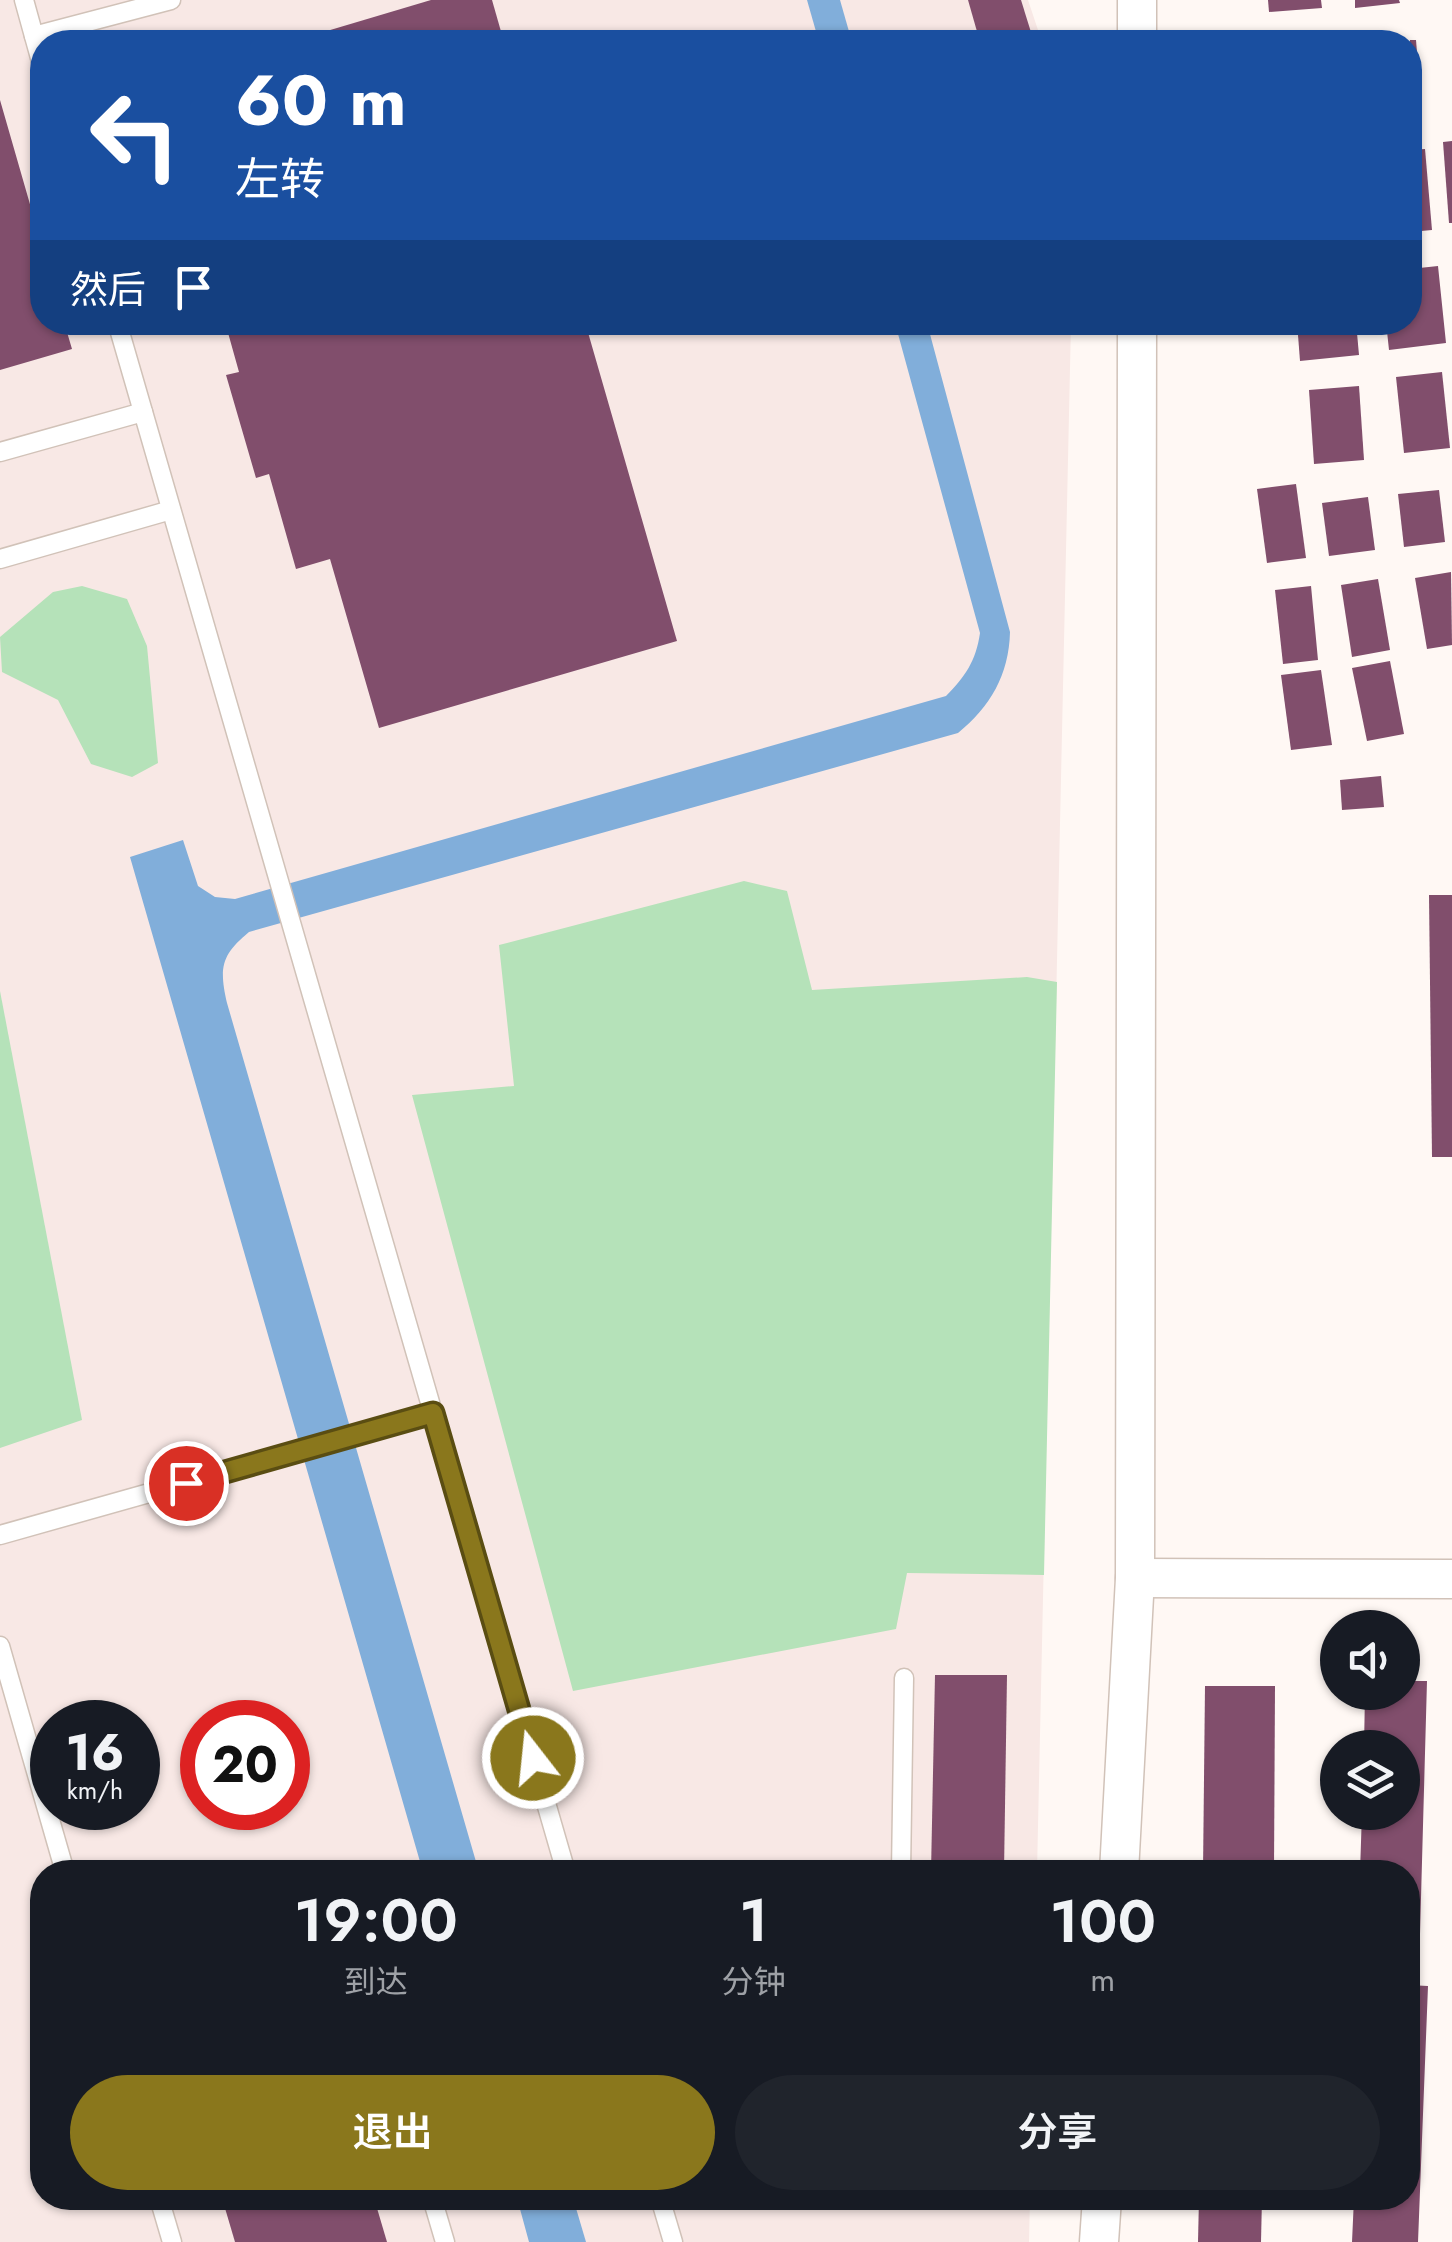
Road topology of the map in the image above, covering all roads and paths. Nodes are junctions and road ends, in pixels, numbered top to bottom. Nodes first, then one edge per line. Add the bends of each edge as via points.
1 (24, 0) edge
2 (171, 0) edge
3 (1137, 0) edge
4 (32, 30) edge
5 (57, 30) edge
6 (1137, 30) edge
7 (121, 335) edge
8 (1137, 335) edge
9 (143, 412) junction
10 (0, 452) edge
11 (171, 510) junction
12 (0, 559) edge
13 (433, 1413) junction
14 (0, 1535) edge
15 (1136, 1578) junction
16 (1452, 1579) edge
17 (0, 1646) edge
18 (904, 1678) dead end
19 (62, 1860) edge
20 (563, 1860) edge
21 (901, 1860) edge
22 (1121, 1860) edge
23 (163, 2210) edge
24 (436, 2210) edge
25 (664, 2210) edge
26 (1101, 2210) edge
27 (172, 2242) edge
28 (445, 2242) edge
29 (673, 2242) edge
30 (1100, 2242) edge

1 - 4 lane
2 - 5 lane
3 - 6 street
7 - 9 lane
8 - 15 street
9 - 10 lane
9 - 11 lane
11 - 12 lane
11 - 13 lane
13 - 14 lane
13 - 20 lane
15 - 16 street
15 - 22 street
17 - 19 lane
18 - 21 lane
23 - 27 lane
24 - 28 lane
25 - 29 lane
26 - 30 street

